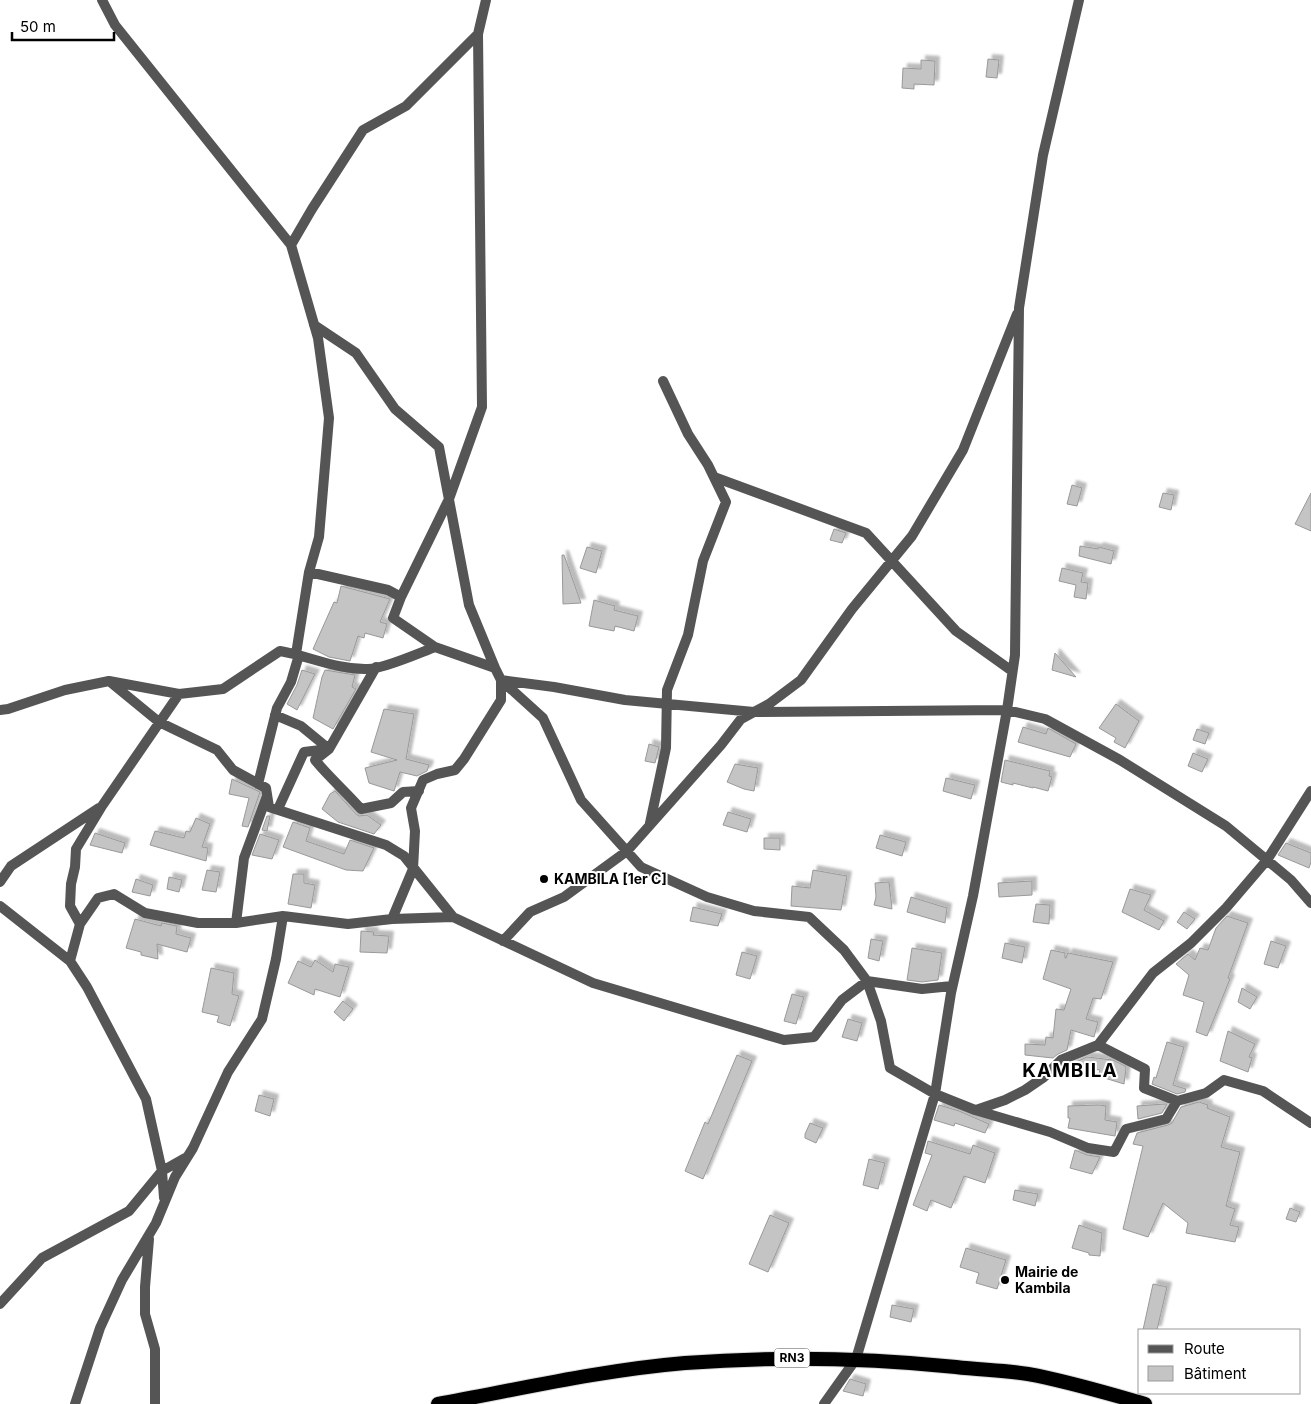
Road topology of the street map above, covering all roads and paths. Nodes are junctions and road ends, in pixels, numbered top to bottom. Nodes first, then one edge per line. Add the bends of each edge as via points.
1 (102, 0) edge
2 (486, 0) edge
3 (1079, 0) edge
4 (478, 34) junction
5 (291, 245) junction
6 (1019, 308) junction
7 (314, 325) junction
8 (663, 380) dead end
9 (714, 477) junction
10 (448, 499) junction
11 (892, 560) junction
12 (309, 572) junction
13 (401, 597) junction
14 (435, 647) junction
15 (298, 654) junction
16 (376, 667) junction
17 (495, 668) junction
18 (1012, 671) junction
19 (501, 680) junction
20 (109, 681) junction
21 (179, 694) junction
22 (667, 704) junction
23 (0, 710) edge
24 (1007, 710) junction
25 (754, 712) junction
26 (275, 715) junction
27 (159, 722) junction
28 (328, 749) junction
29 (258, 784) junction
30 (418, 791) junction
31 (1311, 791) edge
32 (268, 795) junction
33 (102, 806) junction
34 (278, 810) junction
35 (650, 824) junction
36 (626, 851) junction
37 (1267, 860) junction
38 (412, 869) junction
39 (0, 882) edge
40 (1311, 903) edge
41 (0, 906) edge
42 (283, 916) junction
43 (453, 917) junction
44 (392, 919) junction
45 (236, 923) junction
46 (80, 924) junction
47 (503, 941) junction
48 (70, 961) junction
49 (867, 981) junction
50 (952, 986) junction
51 (1098, 1045) junction
52 (935, 1094) junction
53 (1177, 1101) junction
54 (975, 1110) junction
55 (1311, 1122) edge
56 (187, 1157) junction
57 (162, 1171) junction
58 (165, 1202) junction
59 (149, 1235) junction
60 (0, 1304) edge
61 (856, 1359) junction
62 (75, 1404) edge
63 (154, 1404) edge
64 (438, 1404) edge
65 (824, 1404) edge
66 (1145, 1404) edge

1 - 5 street via 114,25
2 - 4 street
3 - 6 street via 1043,155
4 - 5 street via 406,106 363,130
4 - 10 street via 482,407
5 - 7 street
6 - 11 street via 963,450 912,536
6 - 18 street via 1015,655
7 - 10 street via 356,352 395,409 438,447
7 - 12 street via 329,418 319,537
8 - 9 street via 688,434
9 - 11 street via 866,533
9 - 22 street via 726,502 703,561 688,635 667,690
10 - 13 street
10 - 17 street via 469,605
11 - 18 street via 956,631
11 - 25 street via 801,680
12 - 13 street via 388,590
12 - 15 street
13 - 14 street via 393,618
14 - 16 street
14 - 17 street
15 - 16 street via 333,666
15 - 21 street via 280,651 222,689
15 - 26 street via 291,682
16 - 28 street
17 - 19 street
18 - 24 street
19 - 22 street
19 - 30 street via 501,700 464,759 455,770 423,780
19 - 36 street via 544,718 582,800
20 - 21 street
20 - 23 street via 65,690
20 - 27 street
21 - 27 street
22 - 25 street
22 - 35 street via 666,748
24 - 25 street
24 - 37 street via 1045,719 1120,760 1226,826
24 - 50 street via 973,896
25 - 35 street via 741,719
26 - 28 street via 301,726
26 - 29 street
27 - 29 street via 217,750 233,770
27 - 33 street
28 - 30 street via 315,760 361,809 391,803 403,792
28 - 34 street via 304,752
29 - 32 street via 266,788
30 - 38 street via 411,808 415,831
31 - 37 street
32 - 34 street via 269,807
32 - 45 street via 244,858
33 - 39 street via 11,866
33 - 46 street via 76,849 70,906
34 - 38 street via 386,845 404,856
35 - 36 street
36 - 47 street via 564,897 530,912
36 - 49 street via 641,867 707,897 754,911 809,918 844,950
37 - 40 street
37 - 51 street via 1191,943 1153,973
38 - 43 street
38 - 44 street
41 - 48 street
42 - 44 street via 348,924
42 - 45 street
42 - 56 street via 262,1019 228,1072
43 - 44 street
43 - 47 street
45 - 46 street via 198,923 145,913 114,894 98,898
46 - 48 street
47 - 49 street via 593,983 784,1040 814,1037 842,1000
48 - 57 street via 88,987 146,1100
49 - 50 street via 922,989
49 - 52 street via 881,1021 890,1068
50 - 52 street
51 - 53 street via 1145,1069 1144,1088
51 - 54 street via 1061,1060 1025,1090
52 - 54 street
52 - 61 street
53 - 54 street via 1166,1119 1126,1129 1114,1152 1088,1148 1050,1132
53 - 55 street via 1206,1093 1224,1080 1263,1091
56 - 57 street
56 - 58 street
57 - 58 street
57 - 60 street via 129,1211 42,1258
58 - 59 street
59 - 62 street via 122,1280 100,1328
59 - 63 street via 145,1314 155,1348
61 - 64 highway, RN3 via 767,1358 683,1363
61 - 65 street
61 - 66 highway, RN3 via 1028,1374

